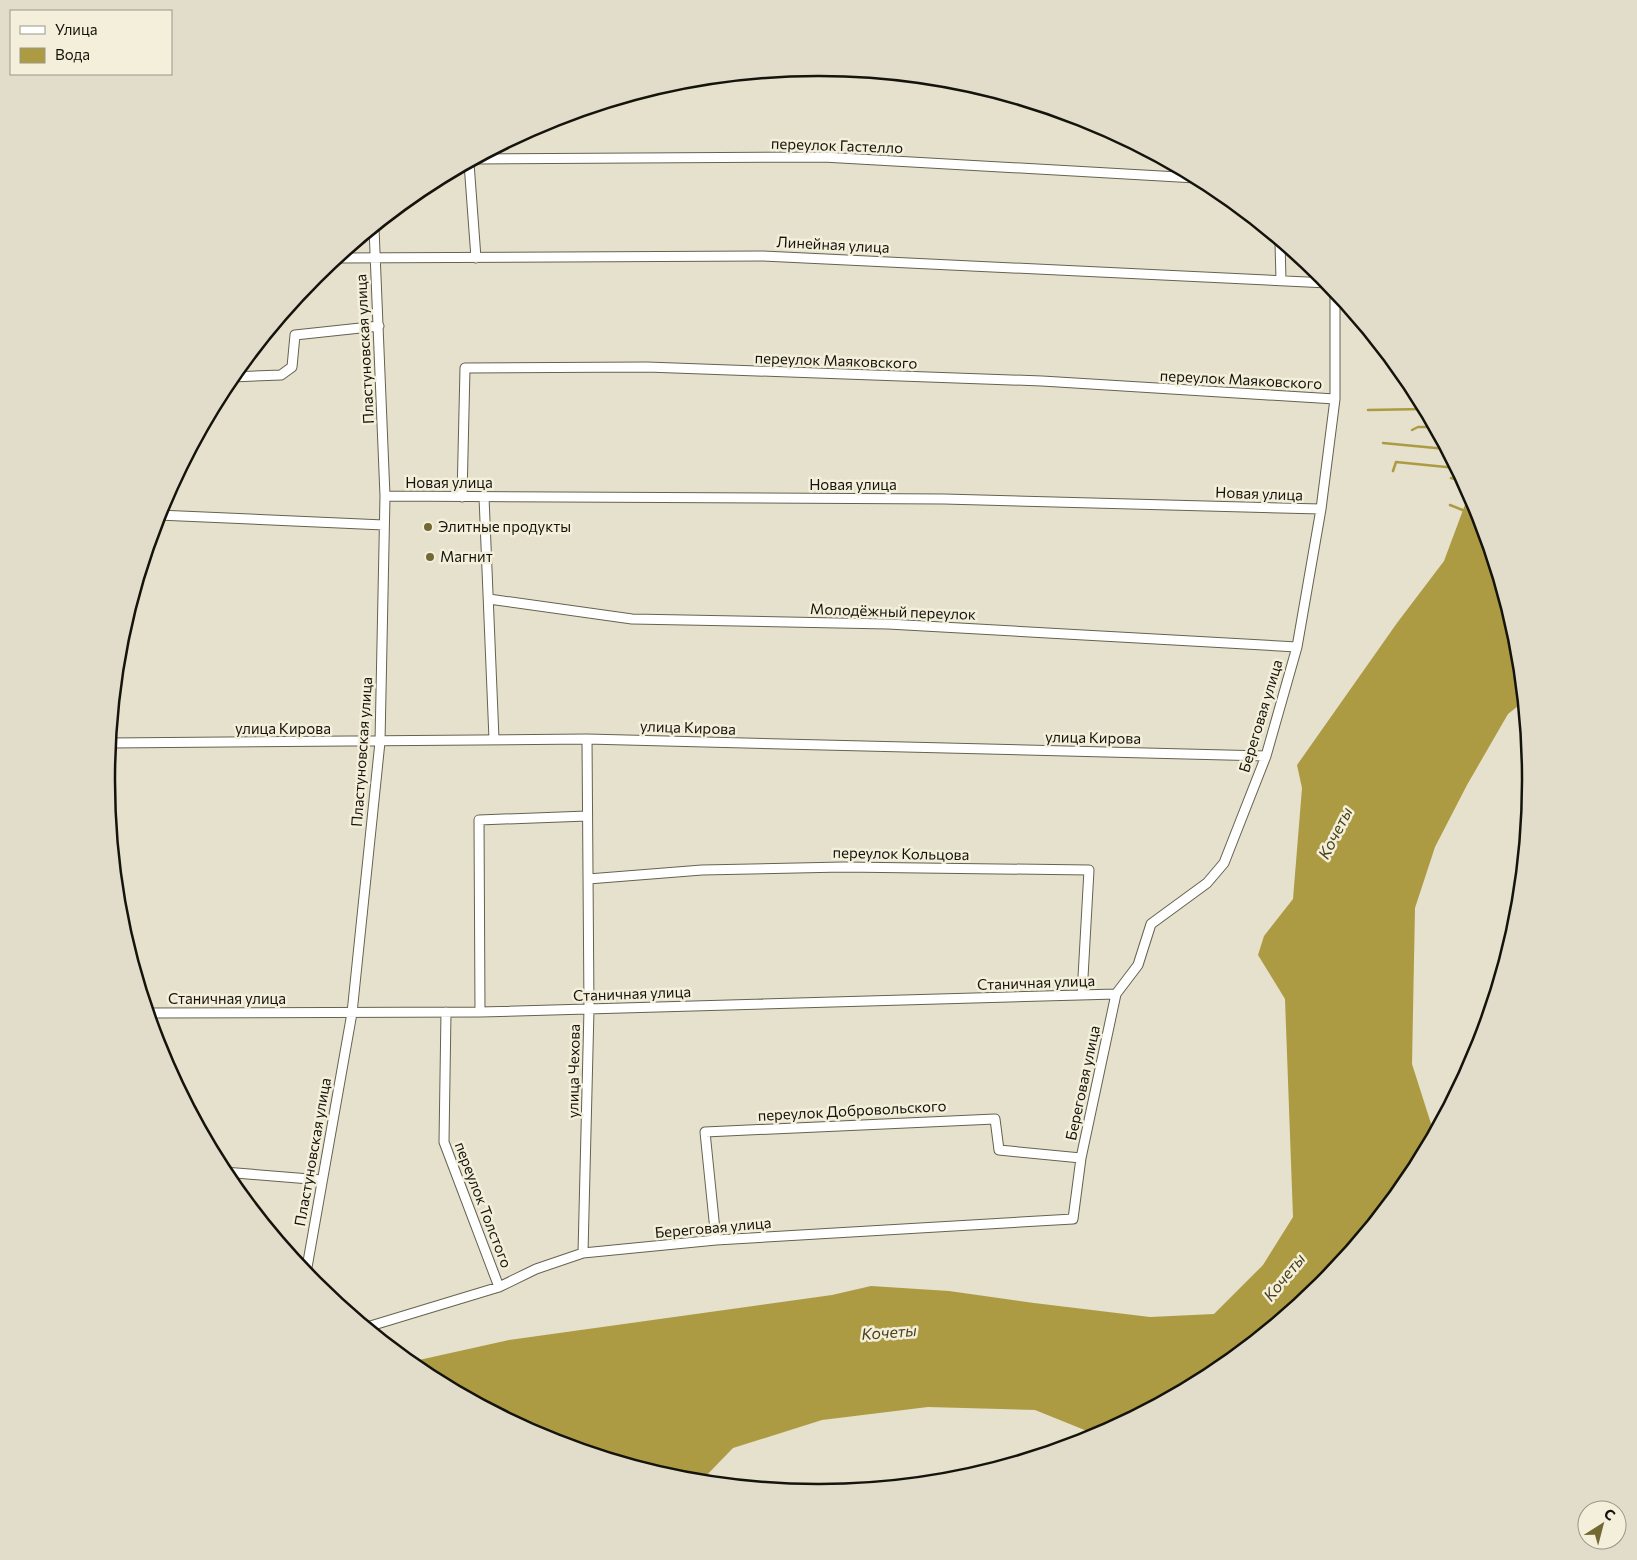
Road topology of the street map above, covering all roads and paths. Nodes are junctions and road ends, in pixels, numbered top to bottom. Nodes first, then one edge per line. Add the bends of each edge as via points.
1 (489, 159) edge
2 (469, 170) edge
3 (1180, 177) edge
4 (374, 235) edge
5 (1280, 249) edge
6 (374, 257) junction
7 (347, 258) edge
8 (476, 258) junction
9 (1281, 280) junction
10 (1316, 282) edge
11 (1335, 302) edge
12 (379, 326) junction
13 (242, 377) edge
14 (1335, 399) junction
15 (385, 496) junction
16 (462, 497) junction
17 (484, 497) junction
18 (1321, 509) junction
19 (166, 516) edge
20 (384, 525) junction
21 (488, 599) junction
22 (1297, 647) junction
23 (587, 739) junction
24 (494, 740) junction
25 (380, 742) junction
26 (116, 743) edge
27 (1266, 756) junction
28 (587, 816) junction
29 (588, 879) junction
30 (1116, 994) junction
31 (1082, 995) junction
32 (589, 1009) junction
33 (446, 1012) junction
34 (480, 1012) junction
35 (155, 1013) edge
36 (352, 1013) junction
37 (1081, 1158) junction
38 (234, 1173) edge
39 (322, 1180) junction
40 (716, 1240) junction
41 (584, 1253) junction
42 (308, 1264) edge
43 (499, 1287) junction
44 (374, 1325) edge

1 - 3 street, переулок Гастелло via 823,157
2 - 8 street
4 - 6 street, Пластуновская улица
5 - 9 street
6 - 7 street, Линейная улица
6 - 8 street, Линейная улица
6 - 12 street, Пластуновская улица
8 - 9 street, Линейная улица via 763,256
9 - 10 street, Линейная улица
11 - 14 street, Береговая улица
12 - 13 street via 295,335 292,367 281,375
12 - 15 street, Пластуновская улица
14 - 16 street, переулок Маяковского via 1042,381 647,366 464,368
14 - 18 street, Береговая улица
15 - 16 street, Новая улица
15 - 20 street, Пластуновская улица
16 - 17 street, Новая улица
17 - 18 street, Новая улица via 944,499
17 - 21 street
18 - 22 street, Береговая улица
19 - 20 street
20 - 25 street, Пластуновская улица
21 - 22 street, Молодёжный переулок via 632,619 888,624
21 - 24 street
22 - 27 street, Береговая улица
23 - 24 street, улица Кирова
23 - 27 street, улица Кирова
23 - 28 street, улица Чехова
24 - 25 street, улица Кирова
25 - 26 street, улица Кирова
25 - 36 street, Пластуновская улица
27 - 30 street, Береговая улица via 1224,863 1207,884 1151,924 1138,965
28 - 29 street, улица Чехова
28 - 34 street via 479,820
29 - 31 street, переулок Кольцова via 702,870 843,867 1089,870
29 - 32 street, улица Чехова
30 - 31 street, Станичная улица
30 - 37 street, Береговая улица
31 - 32 street, Станичная улица
32 - 34 street, Станичная улица
32 - 41 street, улица Чехова
33 - 34 street, Станичная улица
33 - 36 street, Станичная улица
33 - 43 street, переулок Толстого via 444,1142
35 - 36 street, Станичная улица
36 - 39 street, Пластуновская улица
37 - 40 street, Береговая улица via 1073,1219
37 - 40 street, переулок Добровольского via 999,1150 995,1119 705,1132
38 - 39 street
39 - 42 street, Пластуновская улица
40 - 41 street, Береговая улица
41 - 43 street, Береговая улица via 536,1269
43 - 44 street, Береговая улица

